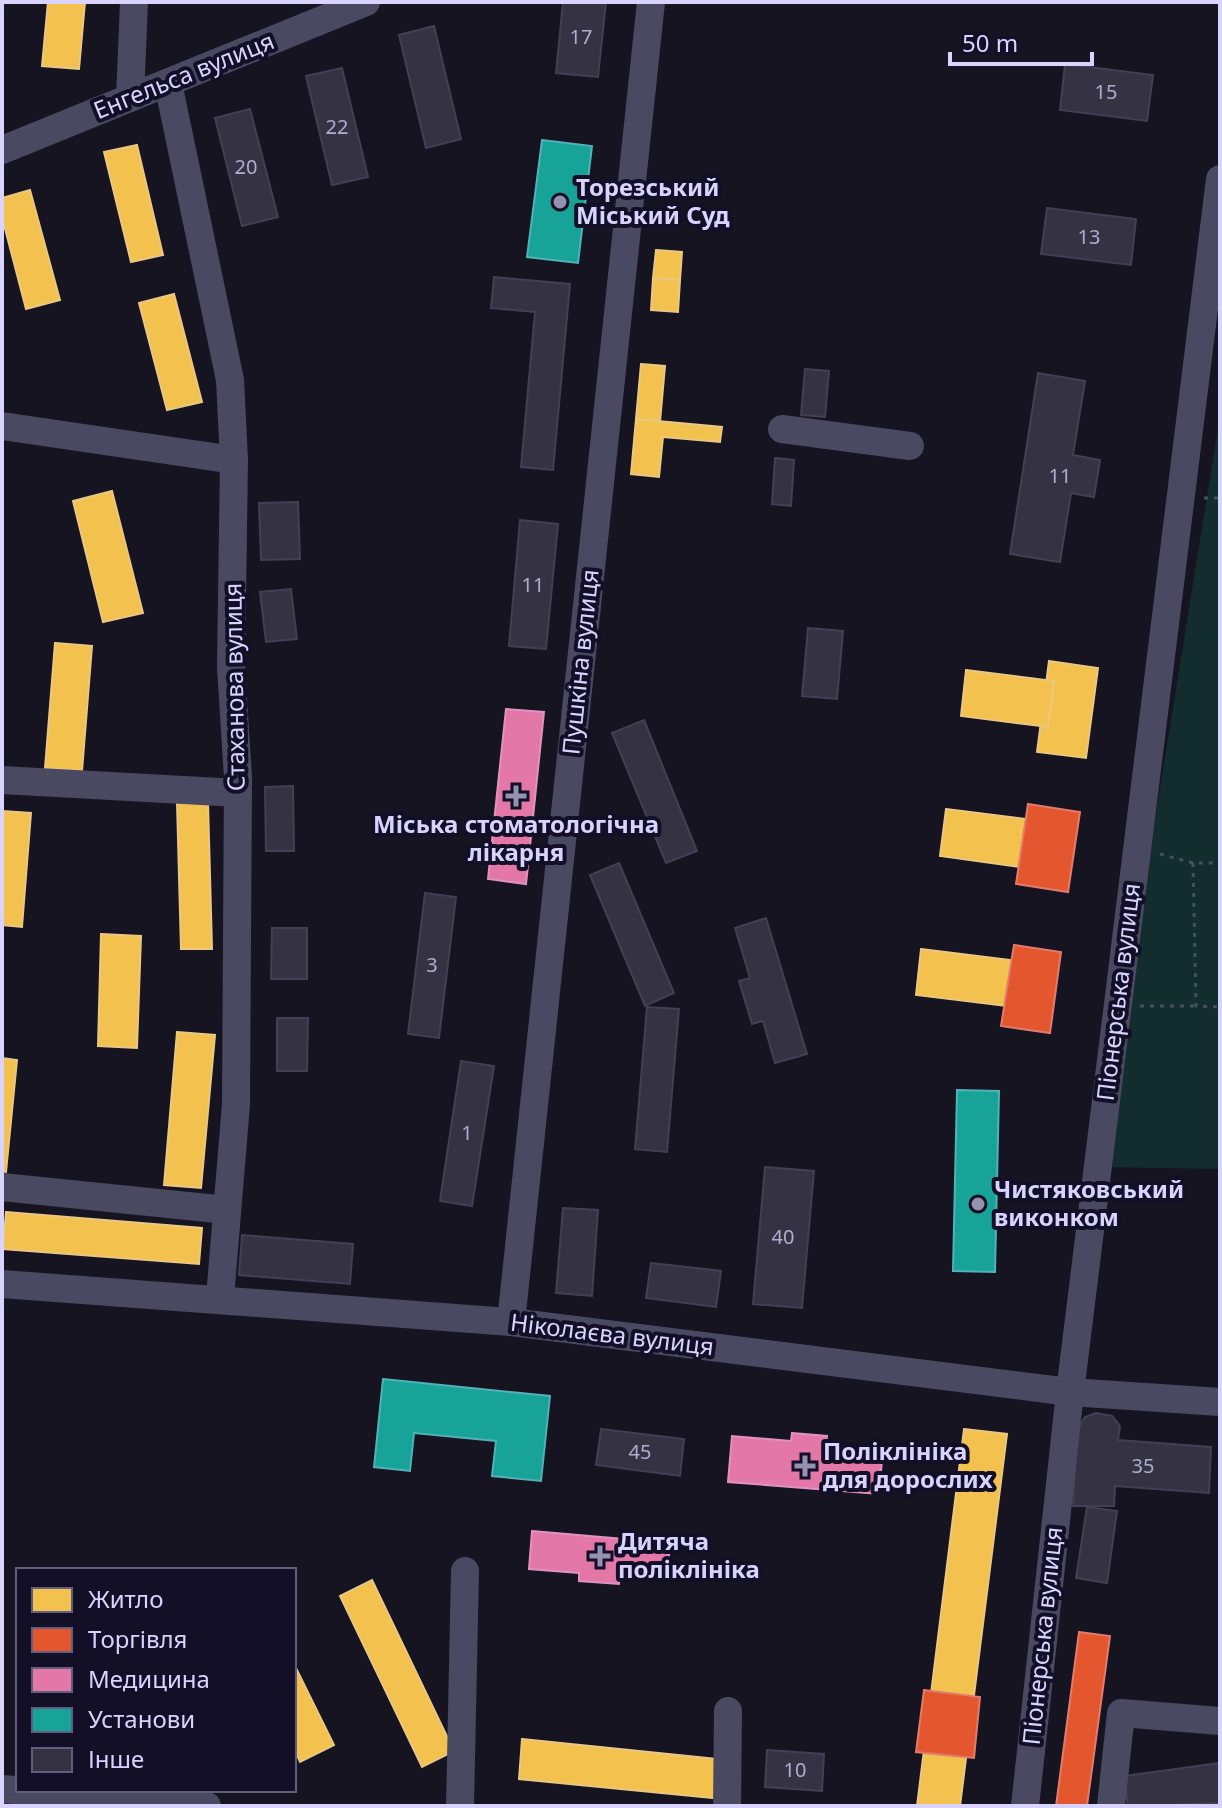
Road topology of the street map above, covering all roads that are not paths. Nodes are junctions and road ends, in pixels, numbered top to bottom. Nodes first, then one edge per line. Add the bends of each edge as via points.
1 (134, 2) edge
2 (366, 2) edge
3 (651, 2) edge
4 (168, 83) junction
5 (130, 98) junction
6 (2, 150) edge
7 (1220, 179) edge
8 (2, 426) edge
9 (782, 436) dead end
10 (910, 453) dead end
11 (234, 460) junction
12 (2, 780) edge
13 (238, 793) junction
14 (2, 1187) edge
15 (227, 1210) junction
16 (2, 1284) edge
17 (220, 1298) junction
18 (511, 1322) junction
19 (1070, 1392) junction
20 (1220, 1402) edge
21 (465, 1571) dead end
22 (728, 1711) dead end
23 (1220, 1721) edge
24 (21, 1792) edge
25 (70, 1800) edge
26 (207, 1806) edge
27 (460, 1806) edge
28 (727, 1806) edge
29 (1025, 1806) edge
30 (1111, 1806) edge

1 - 5 street
2 - 4 street, Енгельса вулиця
3 - 18 street, Пушкіна вулиця
4 - 5 street, Енгельса вулиця
4 - 11 street, Стаханова вулиця via 230,380
5 - 6 street, Енгельса вулиця
7 - 19 street, Піонерська вулиця
8 - 11 street
9 - 10 street
11 - 13 street, Стаханова вулиця via 231,667
12 - 13 street
13 - 15 street, Стаханова вулиця via 236,1104
14 - 15 street
15 - 17 street, Стаханова вулиця
16 - 17 street, Ніколаєва вулиця
17 - 18 street, Ніколаєва вулиця
18 - 19 street, Ніколаєва вулиця
19 - 20 street, Ніколаєва вулиця
19 - 29 street, Піонерська вулиця
21 - 27 street
22 - 28 street
23 - 30 street via 1121,1713
24 - 25 street
25 - 26 street

